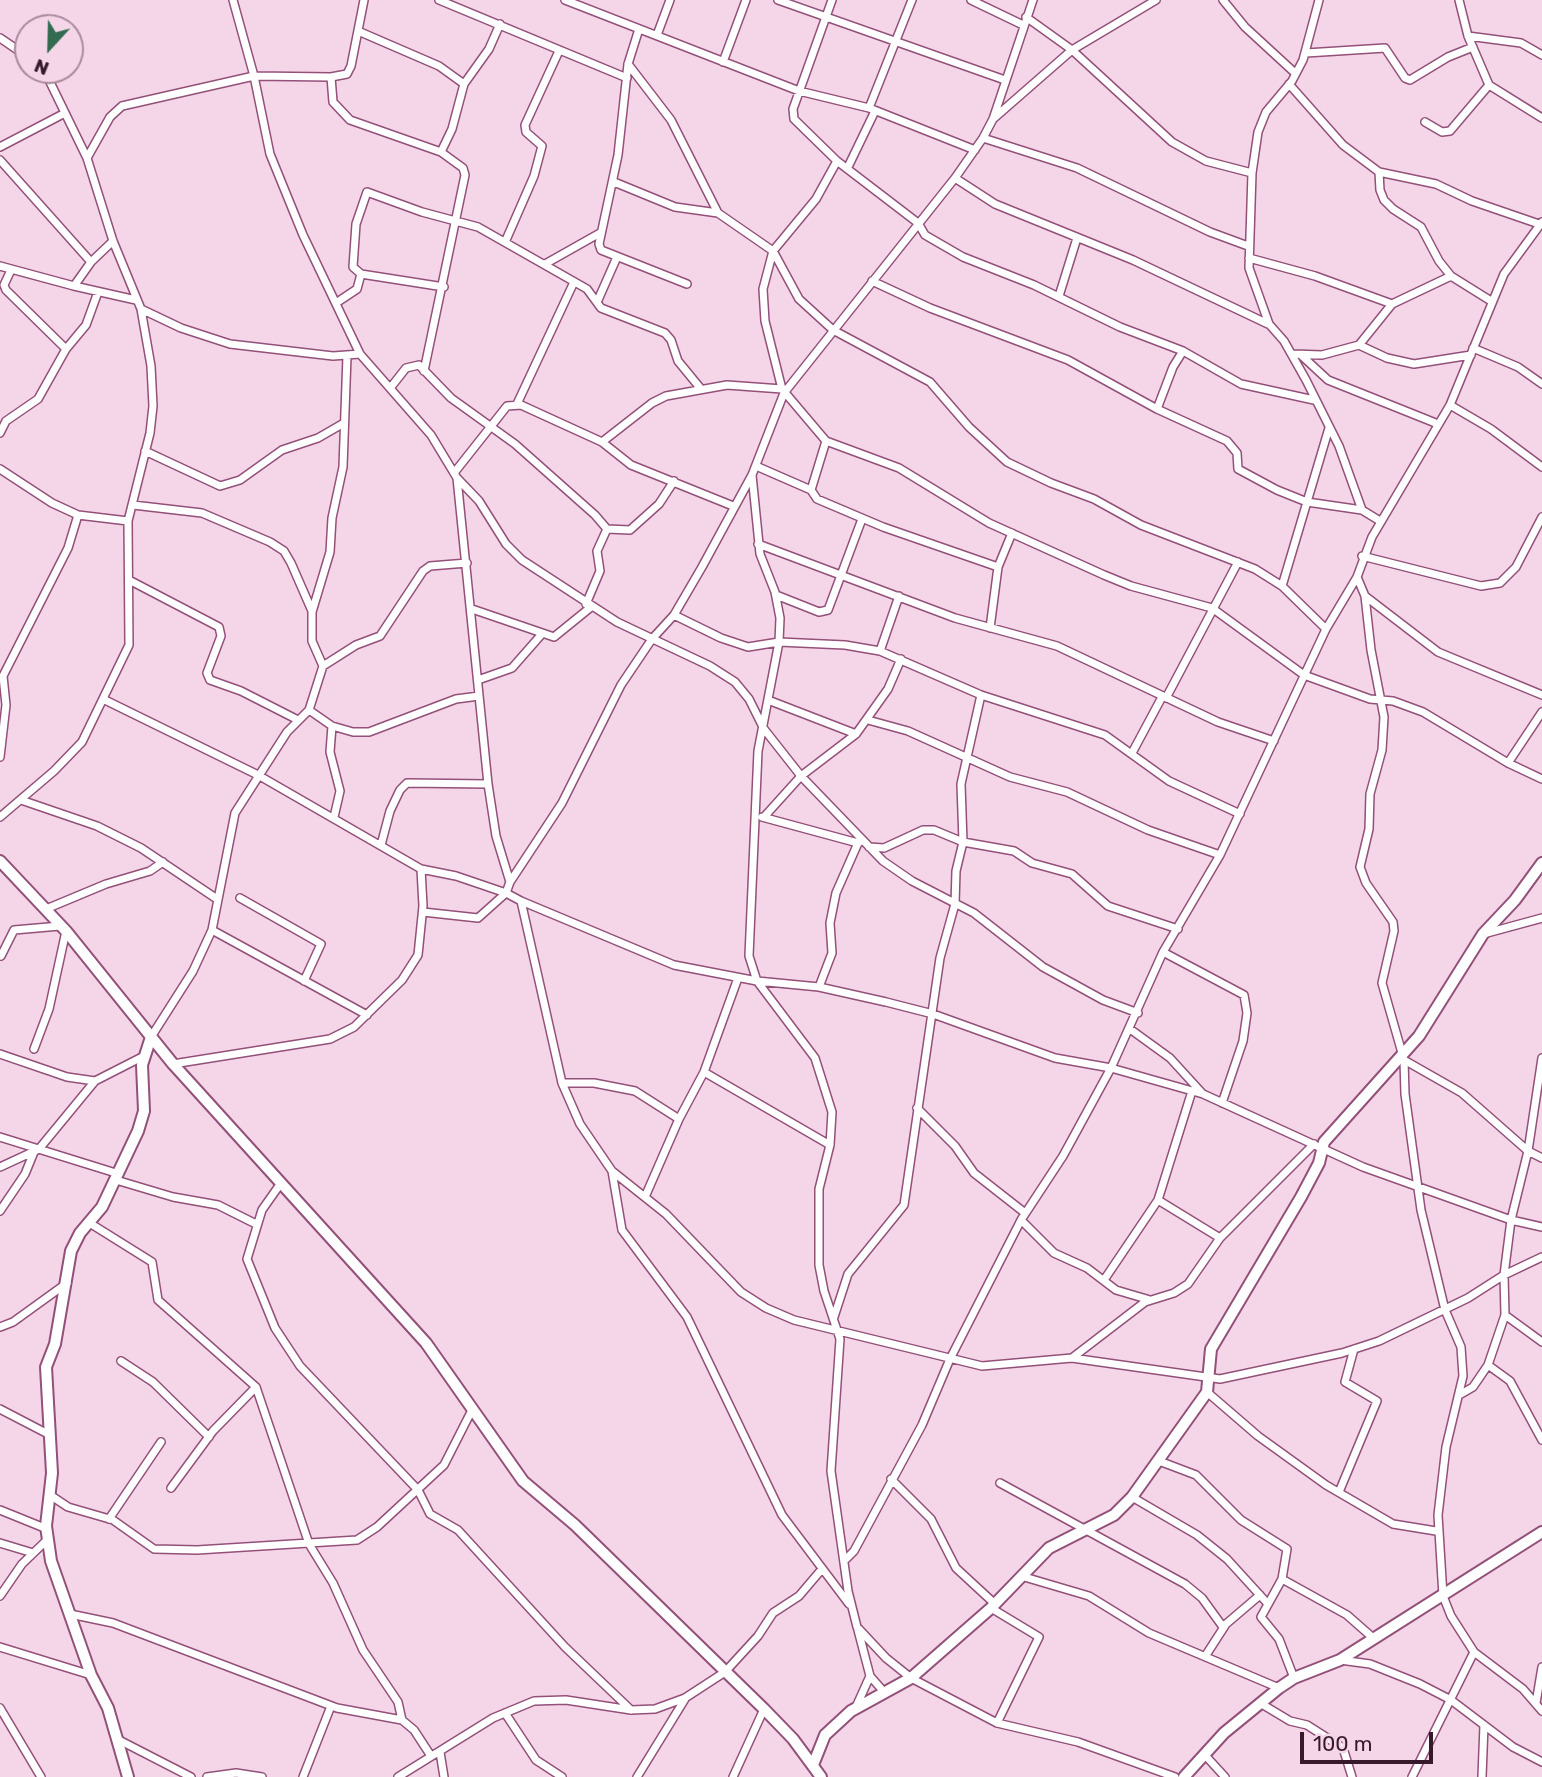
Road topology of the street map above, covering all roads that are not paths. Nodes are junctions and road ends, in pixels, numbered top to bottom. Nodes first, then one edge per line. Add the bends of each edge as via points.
1 (233, 0) edge
2 (364, 0) edge
3 (439, 0) edge
4 (565, 0) edge
5 (592, 0) edge
6 (670, 0) edge
7 (746, 0) edge
8 (778, 0) edge
9 (832, 0) edge
10 (912, 0) edge
11 (971, 0) edge
12 (1033, 0) edge
13 (1156, 0) edge
14 (1223, 0) edge
15 (1319, 0) edge
16 (1459, 0) edge
17 (462, 4) edge
18 (588, 9) junction
19 (824, 19) junction
20 (1025, 21) junction
21 (500, 24) junction
22 (639, 29) junction
23 (358, 30) junction
24 (657, 36) junction
25 (1468, 36) junction
26 (894, 41) junction
27 (1473, 47) junction
28 (1072, 50) junction
29 (559, 51) junction
30 (1306, 53) junction
31 (1542, 55) edge
32 (723, 61) junction
33 (628, 64) junction
34 (1295, 73) junction
35 (254, 76) junction
36 (331, 78) junction
37 (627, 78) junction
38 (1005, 80) junction
39 (49, 84) edge
40 (464, 84) junction
41 (1289, 84) junction
42 (1489, 85) junction
43 (799, 92) junction
44 (872, 110) junction
45 (65, 113) junction
46 (1542, 118) edge
47 (993, 119) junction
48 (1425, 122) dead end
49 (983, 138) junction
50 (0, 147) edge
51 (975, 150) junction
52 (440, 152) junction
53 (87, 158) junction
54 (0, 160) edge
55 (837, 161) junction
56 (848, 167) junction
57 (1379, 172) junction
58 (1252, 173) junction
59 (955, 178) junction
60 (614, 181) junction
61 (718, 214) junction
62 (456, 220) junction
63 (918, 223) junction
64 (1541, 223) edge
65 (600, 233) junction
66 (1077, 238) junction
67 (506, 240) junction
68 (113, 241) junction
69 (1248, 246) junction
70 (773, 251) junction
71 (617, 257) junction
72 (1249, 258) junction
73 (91, 262) junction
74 (545, 264) junction
75 (0, 266) edge
76 (11, 270) junction
77 (361, 274) junction
78 (1451, 276) junction
79 (872, 281) junction
80 (573, 282) junction
81 (687, 284) dead end
82 (74, 286) junction
83 (444, 287) junction
84 (98, 292) junction
85 (1059, 296) junction
86 (136, 300) junction
87 (598, 300) junction
88 (1491, 301) junction
89 (336, 303) junction
90 (1392, 304) junction
91 (141, 309) junction
92 (1269, 324) junction
93 (833, 330) junction
94 (1359, 345) junction
95 (66, 349) junction
96 (1183, 351) junction
97 (1472, 352) junction
98 (360, 354) junction
99 (1297, 355) junction
100 (347, 356) junction
101 (424, 371) junction
102 (1542, 384) edge
103 (391, 387) junction
104 (701, 389) junction
105 (783, 391) junction
106 (1314, 400) junction
107 (517, 404) junction
108 (1450, 405) junction
109 (1157, 409) junction
110 (344, 423) junction
111 (1438, 424) junction
112 (492, 426) junction
113 (1329, 428) junction
114 (0, 433) edge
115 (826, 441) junction
116 (602, 442) junction
117 (145, 451) junction
118 (756, 466) junction
119 (1542, 467) edge
120 (0, 469) edge
121 (752, 475) junction
122 (455, 476) junction
123 (674, 481) junction
124 (811, 491) junction
125 (1307, 502) junction
126 (133, 505) junction
127 (733, 506) junction
128 (1362, 510) junction
129 (78, 515) junction
130 (1542, 517) edge
131 (862, 519) junction
132 (128, 521) junction
133 (1380, 521) junction
134 (607, 529) junction
135 (1012, 533) junction
136 (758, 544) junction
137 (1362, 556) junction
138 (1238, 562) junction
139 (467, 563) junction
140 (998, 567) junction
141 (840, 574) junction
142 (1357, 577) junction
143 (129, 580) junction
144 (1282, 586) junction
145 (776, 595) junction
146 (899, 596) junction
147 (1366, 596) junction
148 (589, 605) junction
149 (1212, 608) junction
150 (472, 609) junction
151 (312, 612) junction
152 (674, 615) junction
153 (990, 628) junction
154 (1326, 629) junction
155 (541, 635) junction
156 (652, 639) junction
157 (779, 642) junction
158 (880, 652) junction
159 (901, 659) junction
160 (323, 666) junction
161 (1304, 676) junction
162 (478, 680) junction
163 (981, 695) junction
164 (1542, 695) edge
165 (479, 696) junction
166 (1164, 697) junction
167 (104, 700) junction
168 (768, 701) junction
169 (1381, 701) junction
170 (309, 709) junction
171 (1542, 712) edge
172 (298, 720) junction
173 (868, 720) junction
174 (332, 726) junction
175 (764, 729) junction
176 (856, 734) junction
177 (1274, 741) junction
178 (1132, 753) junction
179 (0, 757) edge
180 (966, 758) junction
181 (1508, 763) junction
182 (258, 775) junction
183 (801, 776) junction
184 (1542, 779) edge
185 (488, 784) junction
186 (21, 800) junction
187 (1240, 814) junction
188 (0, 817) edge
189 (334, 817) junction
190 (760, 818) junction
191 (963, 842) junction
192 (862, 844) junction
193 (381, 845) junction
194 (1220, 855) junction
195 (0, 861) edge
196 (163, 862) junction
197 (1542, 863) edge
198 (421, 869) junction
199 (510, 882) junction
200 (506, 893) junction
201 (240, 898) dead end
202 (217, 899) junction
203 (521, 901) junction
204 (955, 904) junction
205 (46, 909) junction
206 (423, 912) junction
207 (1542, 919) edge
208 (63, 928) junction
209 (1178, 929) junction
210 (212, 930) junction
211 (1483, 934) junction
212 (1163, 952) junction
213 (1, 956) edge
214 (738, 978) junction
215 (303, 981) junction
216 (757, 981) junction
217 (819, 988) junction
218 (1138, 1013) junction
219 (933, 1014) junction
220 (367, 1015) junction
221 (1130, 1029) junction
222 (152, 1037) junction
223 (34, 1049) dead end
224 (0, 1054) edge
225 (144, 1056) junction
226 (1403, 1056) junction
227 (1542, 1058) edge
228 (173, 1065) junction
229 (1111, 1068) junction
230 (704, 1072) junction
231 (95, 1081) junction
232 (562, 1083) junction
233 (1192, 1091) junction
234 (1203, 1094) junction
235 (1222, 1103) junction
236 (918, 1108) junction
237 (679, 1119) junction
238 (0, 1137) edge
239 (830, 1145) junction
240 (1318, 1147) junction
241 (36, 1151) junction
242 (1528, 1151) junction
243 (1542, 1157) edge
244 (0, 1167) edge
245 (612, 1171) junction
246 (118, 1177) junction
247 (281, 1183) junction
248 (1418, 1186) junction
249 (630, 1188) junction
250 (645, 1196) junction
251 (614, 1197) junction
252 (1158, 1200) junction
253 (0, 1211) edge
254 (1023, 1217) junction
255 (1511, 1220) junction
256 (88, 1222) junction
257 (256, 1224) junction
258 (1542, 1227) edge
259 (1220, 1238) junction
260 (1542, 1257) edge
261 (1504, 1275) junction
262 (1104, 1280) junction
263 (67, 1282) junction
264 (1151, 1300) junction
265 (1446, 1310) junction
266 (1505, 1315) junction
267 (834, 1318) junction
268 (0, 1327) edge
269 (836, 1330) junction
270 (1542, 1342) edge
271 (1354, 1349) junction
272 (1072, 1358) junction
273 (950, 1359) junction
274 (121, 1361) dead end
275 (1488, 1365) junction
276 (1209, 1379) junction
277 (256, 1387) junction
278 (1207, 1392) junction
279 (1461, 1395) junction
280 (0, 1409) edge
281 (472, 1410) junction
282 (48, 1434) junction
283 (209, 1437) junction
284 (1542, 1440) edge
285 (161, 1442) dead end
286 (1159, 1461) junction
287 (891, 1479) junction
288 (1000, 1483) dead end
289 (171, 1489) dead end
290 (418, 1490) junction
291 (1339, 1492) junction
292 (50, 1495) junction
293 (1132, 1497) junction
294 (0, 1510) edge
295 (109, 1519) junction
296 (1089, 1529) junction
297 (1436, 1531) junction
298 (1542, 1532) edge
299 (47, 1534) junction
300 (0, 1543) edge
301 (309, 1544) junction
302 (33, 1553) junction
303 (846, 1559) junction
304 (822, 1569) junction
305 (1021, 1576) junction
306 (1282, 1579) junction
307 (1260, 1595) junction
308 (1443, 1596) junction
309 (0, 1597) edge
310 (1268, 1604) junction
311 (993, 1606) junction
312 (851, 1608) junction
313 (70, 1614) junction
314 (857, 1627) junction
315 (1223, 1628) junction
316 (1372, 1637) junction
317 (0, 1647) edge
318 (1474, 1652) junction
319 (1206, 1655) junction
320 (1340, 1660) junction
321 (1542, 1667) edge
322 (725, 1672) junction
323 (91, 1675) junction
324 (870, 1676) junction
325 (911, 1678) junction
326 (1294, 1678) junction
327 (1279, 1688) junction
328 (884, 1692) junction
329 (685, 1698) junction
330 (1451, 1700) junction
331 (1260, 1703) junction
332 (1536, 1703) junction
333 (331, 1706) junction
334 (0, 1707) edge
335 (855, 1708) junction
336 (764, 1709) junction
337 (631, 1710) junction
338 (1542, 1711) edge
339 (505, 1713) junction
340 (402, 1720) junction
341 (997, 1723) junction
342 (1484, 1726) junction
343 (116, 1738) junction
344 (440, 1752) junction
345 (1204, 1754) junction
346 (431, 1756) junction
347 (1542, 1762) edge
348 (813, 1765) junction
349 (41, 1777) edge
350 (128, 1777) edge
351 (191, 1777) edge
352 (207, 1777) edge
353 (262, 1777) edge
354 (303, 1777) edge
355 (398, 1777) edge
356 (444, 1777) edge
357 (562, 1777) edge
358 (637, 1777) edge
359 (733, 1777) edge
360 (811, 1777) edge
361 (821, 1777) edge
362 (1175, 1777) edge
363 (1184, 1777) edge
364 (1225, 1777) edge
365 (1352, 1777) edge
366 (1412, 1777) edge
367 (1482, 1777) edge

1 - 35 street
2 - 23 street
3 - 17 street
4 - 18 street
5 - 18 street
6 - 24 street
7 - 32 street
8 - 19 street
9 - 19 street
10 - 26 street
11 - 20 street
12 - 20 street
13 - 28 street
14 - 34 street
15 - 30 street
16 - 25 street
17 - 21 street
18 - 22 street
19 - 26 street
19 - 43 street
20 - 28 street
20 - 38 street
21 - 29 street
21 - 40 street
22 - 24 street
22 - 33 street
23 - 36 street via 347,74
23 - 40 street via 439,66
24 - 32 street
25 - 27 street
25 - 31 street via 1521,43
26 - 38 street
26 - 44 street
27 - 30 street via 1410,80 1385,48
27 - 42 street
28 - 47 street
28 - 58 street via 1172,142 1206,161
29 - 37 street
29 - 67 street via 525,125 526,132 542,146
30 - 34 street
32 - 43 street
33 - 37 street
33 - 61 street via 671,120
34 - 41 street
35 - 36 street
35 - 53 street via 122,106 110,117
35 - 89 street via 270,155
36 - 52 street via 333,102 350,120
37 - 60 street
38 - 47 street
39 - 45 street
40 - 52 street via 452,129
41 - 57 street via 1343,145
41 - 58 street via 1261,122
42 - 46 street
42 - 48 street via 1450,131 1442,132
43 - 44 street
43 - 55 street via 794,119
44 - 51 street
44 - 56 street
45 - 50 street
45 - 53 street
47 - 49 street
49 - 51 street
49 - 69 street via 1094,176
51 - 59 street
52 - 62 street via 463,168 465,175
53 - 68 street
54 - 73 street
55 - 56 street
55 - 70 street via 810,207
56 - 63 street
57 - 64 street via 1436,184
57 - 78 street via 1384,200 1421,227
58 - 69 street
59 - 63 street
59 - 66 street via 995,204
60 - 61 street via 675,206
60 - 65 street
61 - 70 street
62 - 67 street
62 - 77 street via 367,192 356,224 353,258 353,267
62 - 83 street
63 - 79 street
63 - 85 street via 925,235 963,257
64 - 88 street via 1504,274
65 - 71 street via 601,250
65 - 74 street
66 - 85 street
66 - 92 street
67 - 74 street
68 - 73 street
68 - 86 street
69 - 72 street
70 - 93 street via 799,299
70 - 105 street via 763,307
71 - 81 street
71 - 87 street
72 - 90 street
72 - 92 street
73 - 82 street
74 - 80 street
75 - 76 street
76 - 82 street
76 - 95 street via 6,290
77 - 83 street
77 - 89 street via 357,289
78 - 88 street
78 - 90 street
79 - 93 street
79 - 109 street via 1068,360
80 - 87 street
80 - 107 street
82 - 84 street
83 - 101 street
84 - 86 street
84 - 95 street via 86,325
85 - 96 street via 1120,327
86 - 91 street
87 - 104 street via 601,308 665,333 678,361
88 - 97 street
89 - 98 street
90 - 94 street
91 - 100 street via 230,344
91 - 117 street via 153,406
92 - 99 street
93 - 105 street
93 - 138 street via 930,382 968,427 1019,469 1094,499 1141,525
94 - 97 street via 1414,364
94 - 99 street via 1333,353
95 - 114 street via 38,399 6,421
96 - 106 street via 1241,384
96 - 109 street
97 - 102 street via 1518,366
97 - 108 street
98 - 100 street
98 - 103 street
99 - 106 street
99 - 111 street via 1328,380
100 - 110 street
101 - 103 street via 419,365 406,368
101 - 112 street via 451,398
103 - 122 street via 431,435
104 - 105 street via 740,384
104 - 116 street via 652,403
105 - 115 street
105 - 118 street
106 - 113 street
107 - 112 street via 507,406
107 - 116 street
108 - 111 street
108 - 119 street
109 - 125 street via 1227,441 1237,453 1238,469
110 - 117 street via 282,450 240,480 220,486
110 - 151 street via 343,467 330,552
111 - 133 street
112 - 122 street
112 - 134 street
113 - 125 street
113 - 128 street
115 - 124 street
115 - 135 street via 899,468
116 - 123 street via 631,465
117 - 126 street
118 - 121 street
118 - 124 street
120 - 129 street
121 - 127 street
121 - 136 street
122 - 139 street
122 - 148 street via 522,560
123 - 127 street
123 - 134 street via 659,503 629,530
124 - 131 street via 817,499
125 - 128 street
125 - 144 street
126 - 132 street
126 - 151 street via 202,513 270,542 292,563
127 - 152 street
128 - 133 street
129 - 132 street
129 - 179 street via 68,548 3,676 6,705
130 - 137 street via 1520,560 1500,583 1481,586
131 - 140 street
131 - 141 street
132 - 143 street
133 - 137 street
134 - 148 street via 597,551 602,565
135 - 140 street
135 - 149 street via 1131,586
136 - 141 street
136 - 145 street
137 - 142 street
138 - 144 street
138 - 149 street
139 - 150 street
139 - 160 street via 430,566 380,636
140 - 153 street
141 - 145 street via 824,613
141 - 146 street
142 - 147 street
142 - 154 street
143 - 167 street via 129,645
143 - 172 street via 219,626 221,636 207,673 210,680
144 - 154 street
145 - 157 street
146 - 153 street
146 - 158 street
147 - 164 street via 1438,652
147 - 169 street
148 - 155 street via 565,631 554,637
148 - 156 street
149 - 161 street
149 - 166 street
150 - 155 street
150 - 162 street
151 - 160 street via 312,641
152 - 156 street
152 - 157 street via 748,647
153 - 166 street via 1057,646
154 - 161 street
155 - 162 street via 512,667
156 - 175 street via 735,682
156 - 199 street via 621,685 562,803
157 - 158 street via 845,645
157 - 168 street
158 - 159 street
159 - 163 street
159 - 173 street
160 - 170 street
161 - 169 street
161 - 177 street
162 - 165 street
163 - 178 street via 1105,735
163 - 180 street
165 - 174 street via 456,699 369,732
165 - 185 street
166 - 177 street
166 - 178 street
167 - 182 street
167 - 186 street via 82,742
168 - 175 street
168 - 176 street
169 - 181 street via 1423,712
169 - 226 street via 1382,750 1370,793 1369,829 1360,867 1393,922 1382,983
170 - 172 street
170 - 174 street
171 - 181 street
172 - 182 street
173 - 176 street
173 - 180 street via 908,730
174 - 189 street via 330,752 340,790
175 - 183 street
175 - 190 street via 758,751
176 - 183 street
177 - 187 street
178 - 187 street via 1169,780
180 - 191 street via 960,798
180 - 194 street via 1010,777 1091,801 1149,830
181 - 184 street
182 - 189 street
182 - 202 street via 231,823
183 - 190 street
183 - 192 street via 834,807
185 - 193 street via 407,783 390,811
185 - 199 street via 496,836
186 - 188 street
186 - 196 street via 97,826
187 - 194 street
189 - 193 street
190 - 192 street
190 - 216 street via 749,930
191 - 192 street via 923,830 884,848
191 - 204 street
191 - 209 street via 1014,851 1032,863 1072,874 1108,906
192 - 204 street via 912,881
192 - 217 street via 836,893 830,923 832,953
193 - 198 street
194 - 209 street
195 - 205 street
196 - 202 street
196 - 205 street via 150,871
197 - 211 street
198 - 200 street
198 - 206 street
199 - 200 street
200 - 203 street
200 - 206 street via 478,918
201 - 215 street via 321,944
202 - 210 street
203 - 214 street via 674,965
203 - 232 street
204 - 218 street via 1000,931 1043,967 1103,1000
204 - 219 street via 942,946
205 - 208 street
206 - 220 street via 414,964
207 - 211 street
208 - 213 street via 14,930
208 - 222 street
208 - 223 street via 49,1009
209 - 212 street
210 - 215 street
210 - 222 street
211 - 226 street
212 - 218 street
212 - 235 street via 1244,995 1243,1041
214 - 216 street
214 - 230 street
215 - 220 street
216 - 217 street
216 - 239 street via 816,1058 832,1112
217 - 219 street
218 - 221 street
219 - 229 street via 1055,1058
219 - 236 street
220 - 228 street via 330,1039
221 - 229 street
221 - 234 street via 1170,1058
222 - 225 street
222 - 228 street
224 - 231 street via 67,1077
225 - 231 street
225 - 246 street via 144,1111
226 - 240 street
226 - 242 street via 1462,1093
226 - 248 street
227 - 242 street
228 - 247 street
229 - 233 street
229 - 254 street
230 - 237 street
230 - 239 street
231 - 241 street
232 - 237 street via 627,1089
232 - 245 street via 580,1124
233 - 234 street
233 - 252 street
234 - 235 street
235 - 240 street
236 - 254 street via 974,1173
236 - 267 street via 904,1205 848,1274
237 - 250 street
238 - 241 street
239 - 267 street via 819,1189 820,1265
240 - 248 street
240 - 259 street
240 - 276 street via 1319,1163 1211,1349
241 - 244 street
241 - 246 street
241 - 253 street
242 - 243 street
242 - 255 street
245 - 249 street
245 - 251 street
246 - 256 street via 103,1207
246 - 257 street via 173,1197 218,1205
247 - 257 street
247 - 281 street via 426,1343
248 - 255 street
248 - 265 street
249 - 250 street
249 - 251 street
250 - 269 street via 688,1234 741,1292 794,1320
251 - 304 street via 622,1230 687,1317 782,1515
252 - 259 street
252 - 262 street
254 - 262 street via 1047,1248
254 - 273 street
255 - 258 street
255 - 261 street
256 - 263 street via 71,1251
256 - 277 street via 152,1262 158,1300
257 - 290 street via 247,1259 275,1328 305,1373
259 - 264 street via 1188,1284
260 - 261 street
261 - 265 street
261 - 266 street
262 - 264 street via 1116,1290
263 - 268 street
263 - 282 street via 46,1367
264 - 272 street
265 - 271 street
265 - 279 street via 1461,1347
266 - 270 street
266 - 275 street
267 - 269 street
269 - 273 street
269 - 303 street via 840,1347 831,1471
271 - 276 street
271 - 291 street via 1345,1382 1377,1401
272 - 273 street via 982,1366
272 - 276 street
273 - 287 street via 922,1425
274 - 283 street via 153,1382
275 - 279 street via 1473,1387
275 - 284 street via 1510,1381
276 - 278 street
277 - 283 street
277 - 301 street
278 - 286 street
278 - 291 street via 1300,1468
279 - 297 street via 1446,1447
280 - 282 street
281 - 290 street via 444,1465
281 - 322 street via 523,1481 575,1525
282 - 292 street
283 - 289 street
285 - 295 street
286 - 293 street
286 - 306 street via 1196,1475 1241,1520 1284,1546
287 - 303 street
287 - 311 street via 931,1519 956,1569
288 - 296 street
290 - 301 street via 357,1540
290 - 337 street via 430,1514 457,1530 565,1647
291 - 297 street via 1393,1524
292 - 295 street via 68,1507
292 - 299 street
293 - 296 street via 1114,1515
293 - 307 street via 1197,1535
294 - 299 street
295 - 301 street via 143,1544 162,1550
296 - 305 street via 1049,1548
296 - 315 street via 1185,1584 1202,1598
297 - 308 street
298 - 308 street
299 - 302 street
299 - 313 street via 51,1561
300 - 302 street
301 - 340 street via 333,1583 363,1650 398,1702
302 - 309 street
303 - 312 street
304 - 312 street
304 - 322 street via 799,1596 773,1613
305 - 311 street
305 - 319 street via 1089,1595 1149,1633
306 - 310 street
306 - 316 street via 1346,1615
307 - 310 street
307 - 315 street
308 - 316 street
308 - 318 street
310 - 326 street via 1261,1617 1279,1639
311 - 325 street
311 - 341 street via 1039,1637
312 - 314 street
313 - 323 street
313 - 333 street via 113,1623
314 - 324 street
314 - 325 street
315 - 319 street
316 - 320 street
317 - 323 street
318 - 330 street
318 - 332 street
319 - 327 street
320 - 326 street
320 - 330 street via 1392,1671
321 - 332 street
322 - 329 street
322 - 336 street
323 - 343 street
324 - 328 street
324 - 335 street
325 - 328 street
325 - 341 street
326 - 327 street
327 - 331 street
328 - 335 street
329 - 337 street via 655,1709
329 - 358 street
330 - 342 street
330 - 366 street
331 - 345 street
331 - 365 street via 1343,1748
332 - 338 street
333 - 340 street
333 - 354 street
334 - 349 street
335 - 348 street via 825,1735
336 - 348 street
336 - 359 street
337 - 339 street via 548,1699
339 - 344 street
339 - 357 street via 537,1760
340 - 346 street
341 - 362 street via 1078,1742
342 - 347 street
342 - 367 street
343 - 350 street
343 - 351 street
344 - 346 street
344 - 356 street
345 - 363 street
345 - 364 street
346 - 355 street
348 - 360 street
348 - 361 street
352 - 353 street via 236,1773

